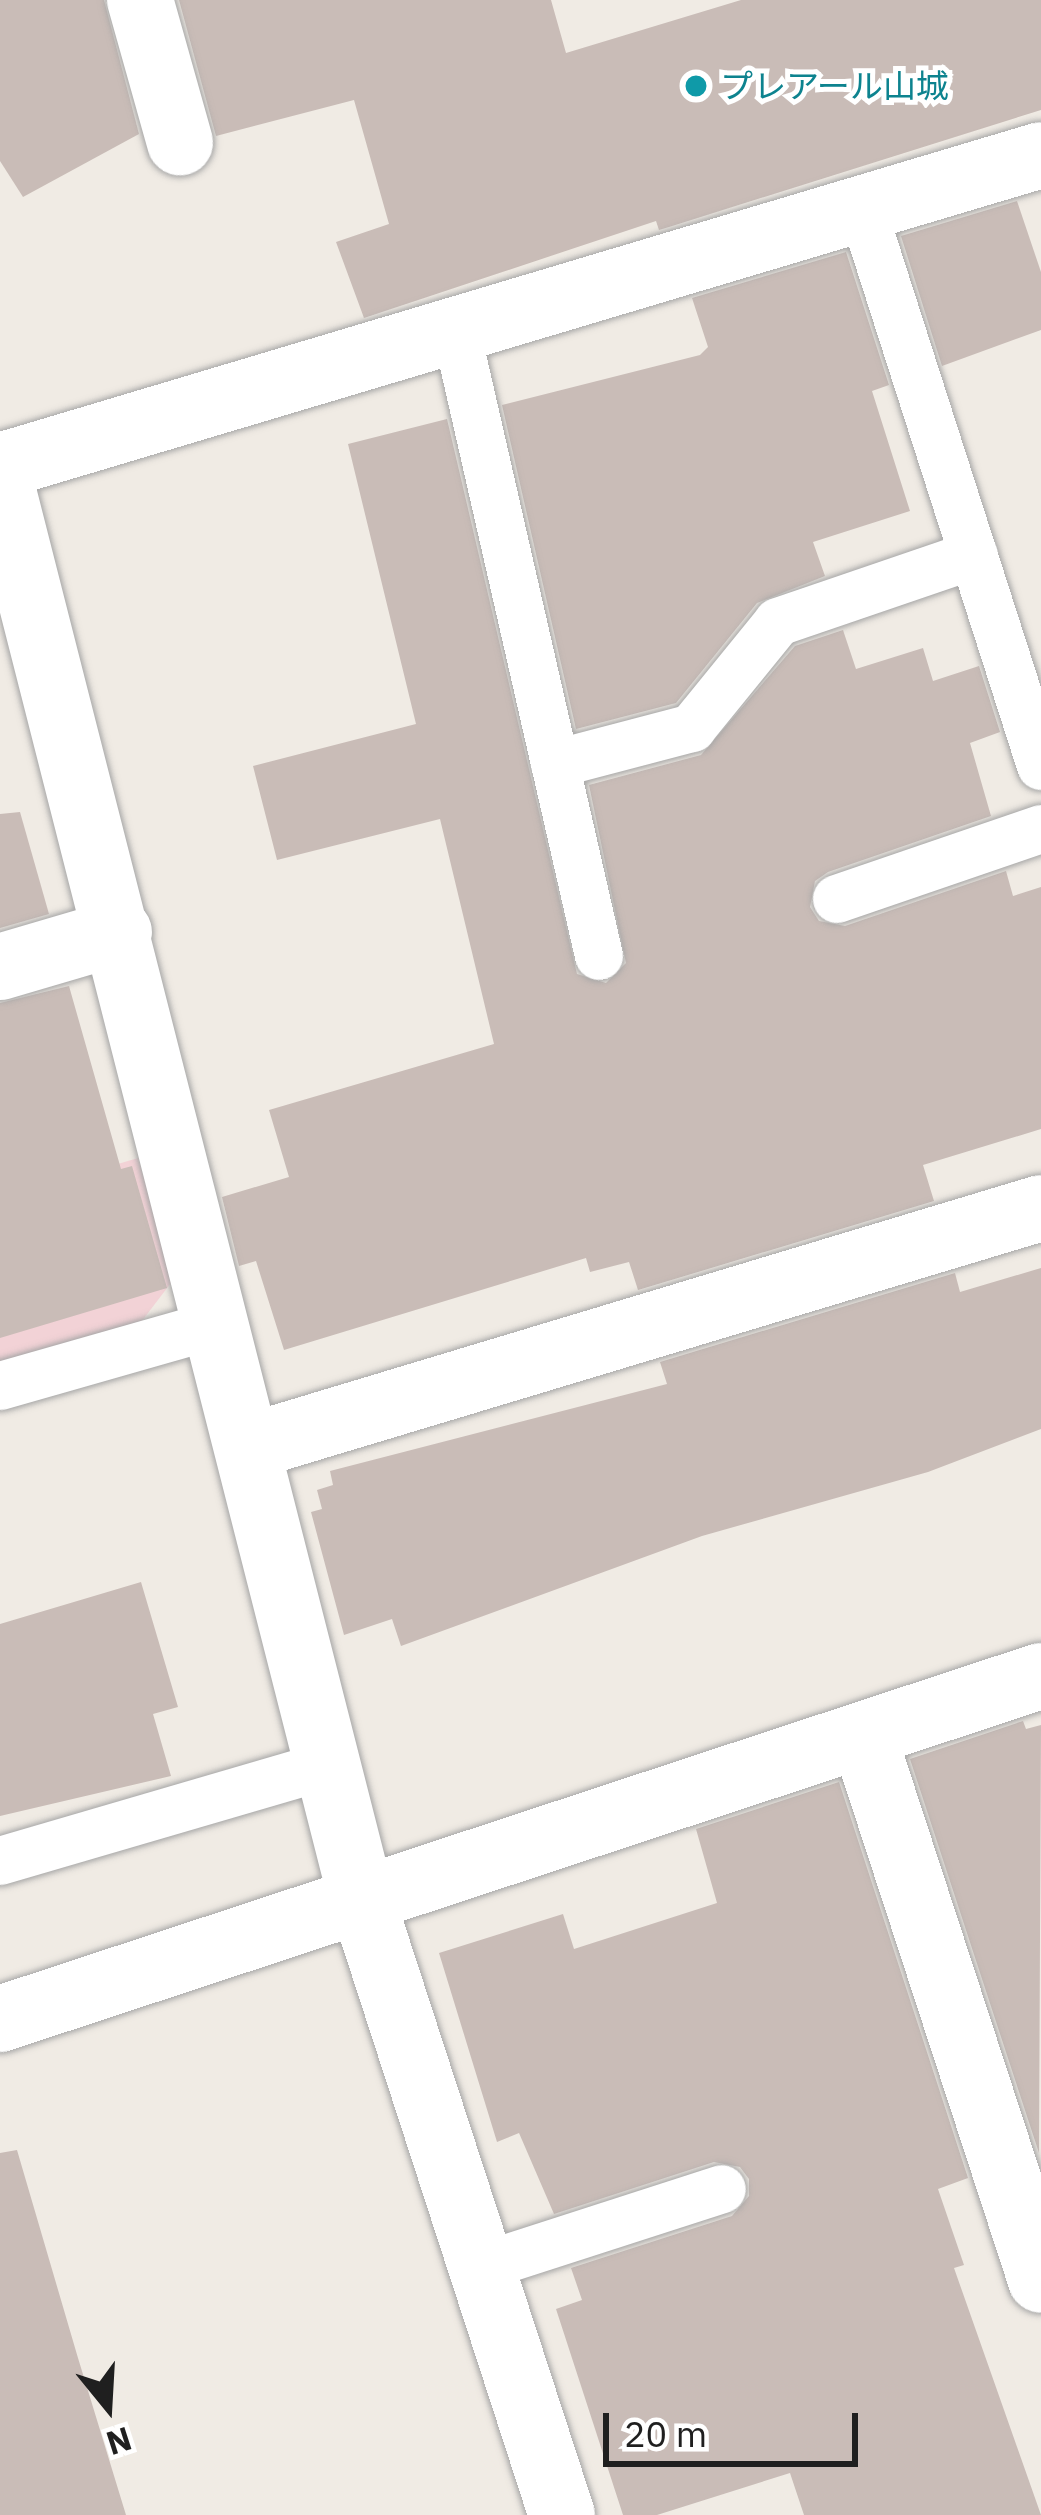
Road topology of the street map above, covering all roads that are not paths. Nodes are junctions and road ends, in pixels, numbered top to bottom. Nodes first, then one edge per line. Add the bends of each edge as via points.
1 (140, 0) edge
2 (180, 142) dead end
3 (1041, 154) edge
4 (862, 208) junction
5 (456, 330) junction
6 (0, 466) edge
7 (0, 479) edge
8 (974, 555) junction
9 (555, 764) junction
10 (1041, 766) edge
11 (1041, 829) edge
12 (838, 899) dead end
13 (119, 932) junction
14 (599, 956) dead end
15 (0, 967) edge
16 (1041, 1208) edge
17 (217, 1324) junction
18 (0, 1386) edge
19 (248, 1448) junction
20 (1041, 1676) edge
21 (863, 1735) junction
22 (328, 1765) junction
23 (0, 1861) edge
24 (362, 1900) junction
25 (0, 2019) edge
26 (722, 2189) dead end
27 (482, 2267) junction
28 (1041, 2280) edge
29 (562, 2515) edge

1 - 2 street
3 - 4 street
4 - 5 street
4 - 8 lane
5 - 6 street
5 - 9 lane
7 - 13 street
8 - 9 lane via 778,622 692,728
8 - 10 lane
9 - 14 lane
11 - 12 lane
13 - 15 street
13 - 17 street
16 - 19 street
17 - 18 lane
17 - 19 street
19 - 22 street
20 - 21 street
21 - 24 street
21 - 28 street
22 - 23 lane
22 - 24 street
24 - 25 street
24 - 27 street
26 - 27 lane
27 - 29 street

